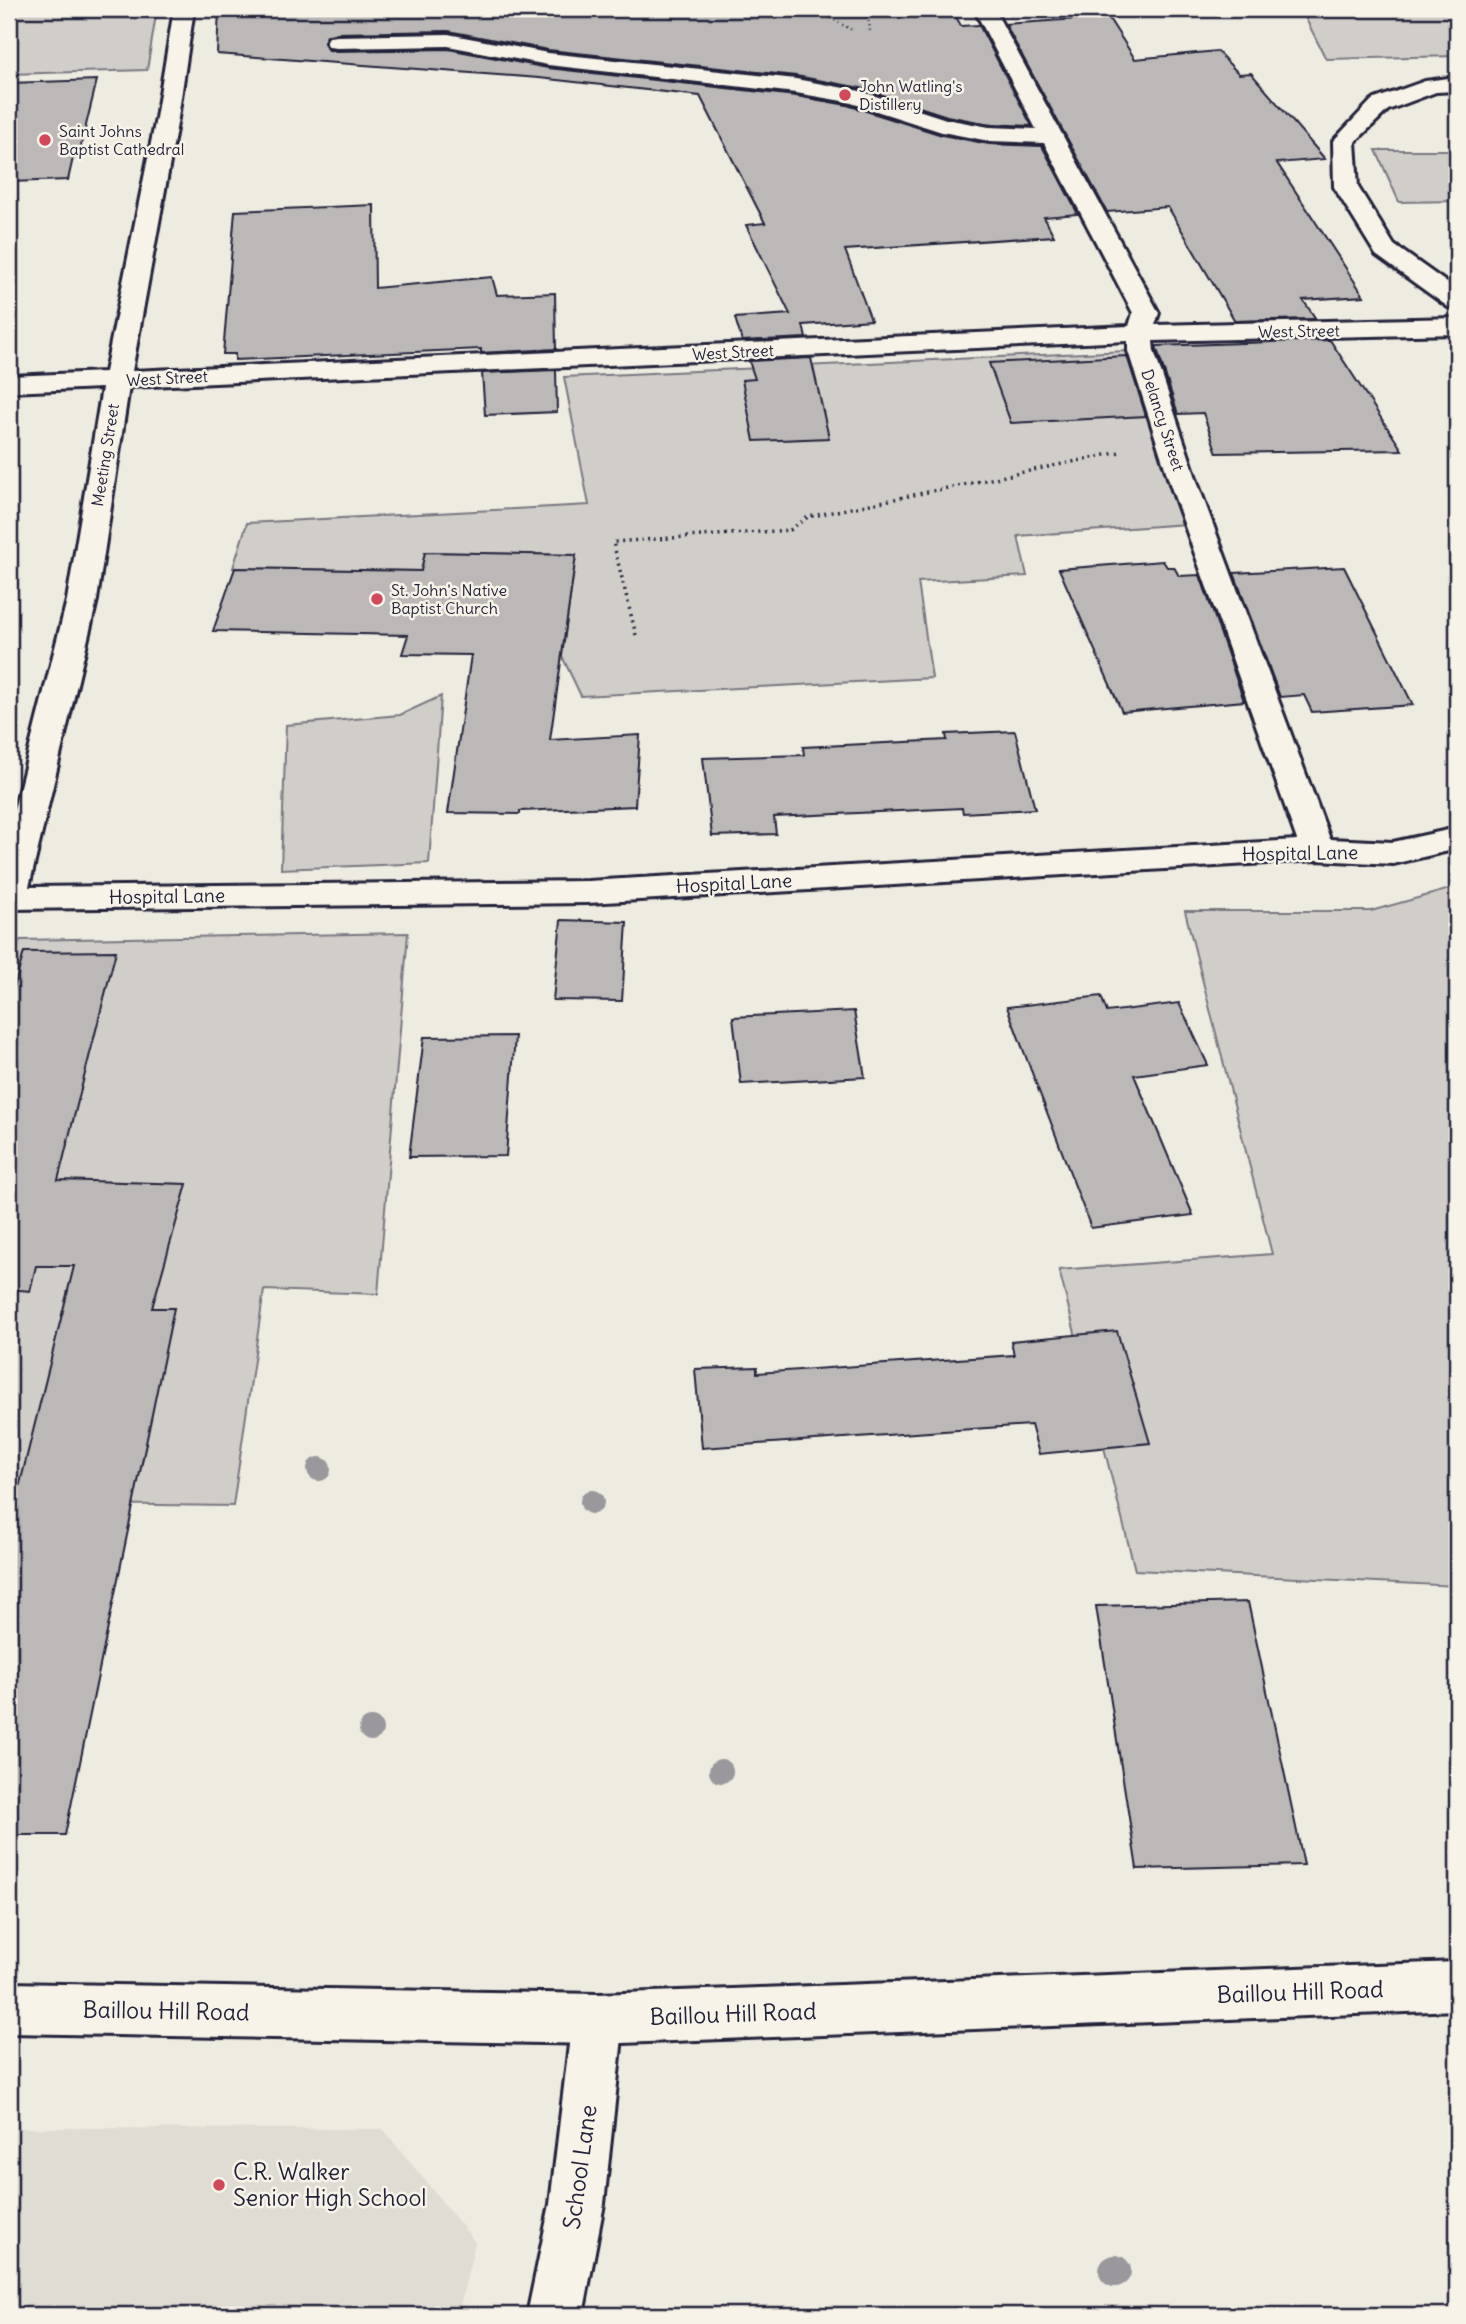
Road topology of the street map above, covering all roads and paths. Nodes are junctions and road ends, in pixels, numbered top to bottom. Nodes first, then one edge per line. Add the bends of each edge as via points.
1 (184, 9) edge
2 (815, 9) edge
3 (862, 9) edge
4 (984, 9) edge
5 (852, 30) dead end
6 (870, 31) dead end
7 (337, 42) dead end
8 (1457, 84) edge
9 (1053, 136) junction
10 (1457, 302) edge
11 (1457, 326) edge
12 (1140, 333) junction
13 (117, 380) junction
14 (9, 384) edge
15 (1172, 441) junction
16 (636, 635) dead end
17 (1457, 839) edge
18 (1317, 849) junction
19 (9, 897) edge
20 (1457, 1986) edge
21 (9, 2008) edge
22 (598, 2019) junction
23 (555, 2315) edge

1 - 13 street, Meeting Street
2 - 5 path
3 - 6 path
4 - 9 street, Delancy Street
7 - 9 street via 448,40 548,59 796,86 852,96 942,125 989,134
8 - 10 street via 1433,86 1380,106 1344,141 1346,187 1385,250
9 - 12 street, Delancy Street via 1146,313
11 - 12 street, West Street
12 - 13 street, West Street
12 - 15 street, Delancy Street via 1141,351
13 - 14 street, West Street
13 - 19 street, Meeting Street via 82,600
15 - 16 path via 808,517 790,530 613,542
15 - 18 street, Delancy Street
17 - 18 street, Hospital Lane via 1393,853
18 - 19 street, Hospital Lane via 588,892
20 - 22 street, Baillou Hill Road
21 - 22 street, Baillou Hill Road
22 - 23 street, School Lane via 577,2204

